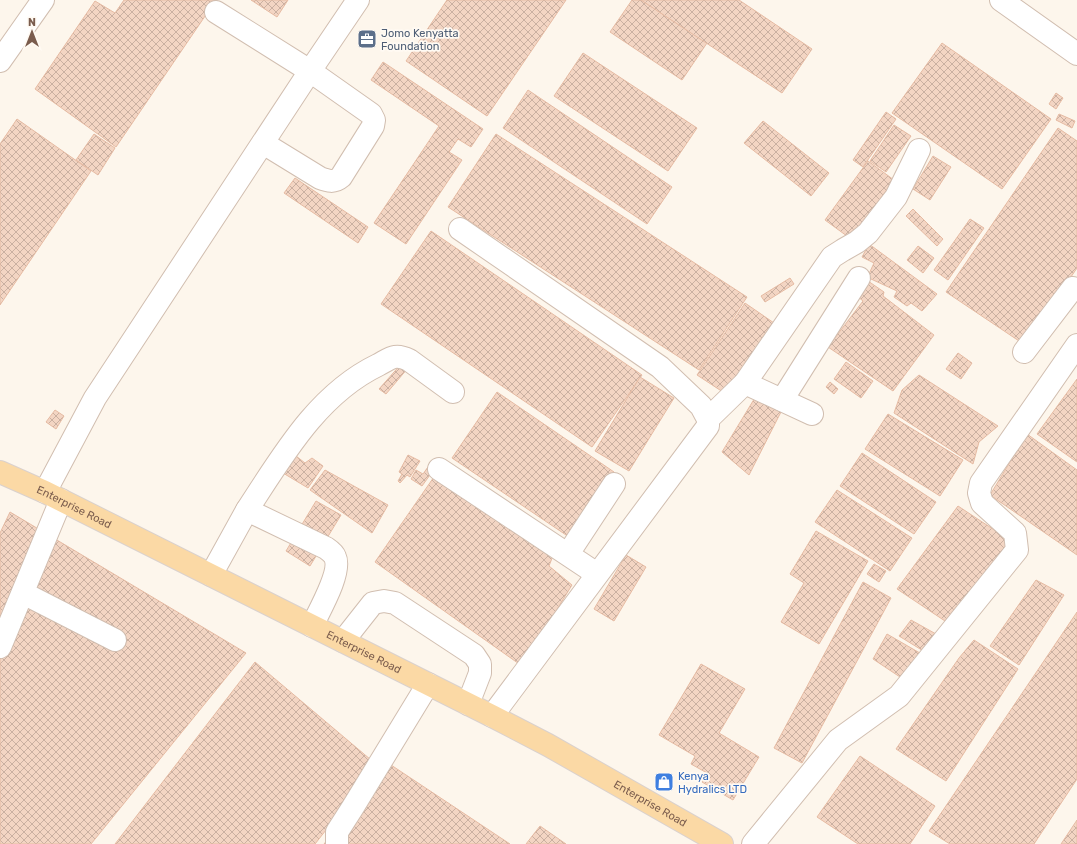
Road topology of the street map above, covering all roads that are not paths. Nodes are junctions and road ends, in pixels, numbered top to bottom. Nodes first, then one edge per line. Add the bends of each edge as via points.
1 (42, 0) edge
2 (358, 0) edge
3 (1001, 0) edge
4 (216, 12) dead end
5 (1077, 54) edge
6 (0, 61) edge
7 (310, 71) junction
8 (263, 143) junction
9 (919, 150) dead end
10 (460, 229) dead end
11 (859, 278) dead end
12 (1076, 287) edge
13 (1077, 345) edge
14 (1024, 352) dead end
15 (745, 383) junction
16 (453, 392) dead end
17 (782, 400) junction
18 (812, 414) dead end
19 (708, 419) junction
20 (439, 469) dead end
21 (0, 472) edge
22 (614, 484) dead end
23 (53, 496) junction
24 (247, 510) junction
25 (568, 554) junction
26 (597, 574) junction
27 (211, 575) junction
28 (23, 593) junction
29 (312, 626) junction
30 (115, 640) dead end
31 (343, 641) junction
32 (0, 647) edge
33 (428, 684) junction
34 (468, 704) junction
35 (492, 716) junction
36 (337, 844) edge
37 (722, 844) edge
38 (753, 844) edge

1 - 6 street
2 - 7 street
3 - 5 street
4 - 7 street
7 - 8 street
7 - 8 street via 371,114 374,120 373,126 341,177 330,181 320,178
8 - 23 street via 95,398
9 - 15 street via 896,197 868,233 832,258
10 - 19 street via 660,367 701,406
11 - 17 street
12 - 14 street
13 - 38 street via 981,483 979,493 982,503 1015,533 1017,550 899,696 838,740
15 - 17 street
15 - 19 street
16 - 24 street via 401,356 364,372 311,418
17 - 18 street
19 - 26 street via 708,426
20 - 25 street
21 - 23 main road, Enterprise Road
22 - 25 street
23 - 27 main road, Enterprise Road
23 - 28 street
24 - 27 street
24 - 29 street via 326,548 335,557 337,566 334,579
25 - 26 street
26 - 35 street
27 - 29 main road, Enterprise Road
28 - 30 street
28 - 32 street
29 - 31 main road, Enterprise Road
31 - 33 main road, Enterprise Road
31 - 34 street via 373,603 395,603 474,655 480,664 480,673
33 - 34 main road, Enterprise Road
33 - 36 street via 336,832
34 - 35 main road, Enterprise Road
35 - 37 main road, Enterprise Road

